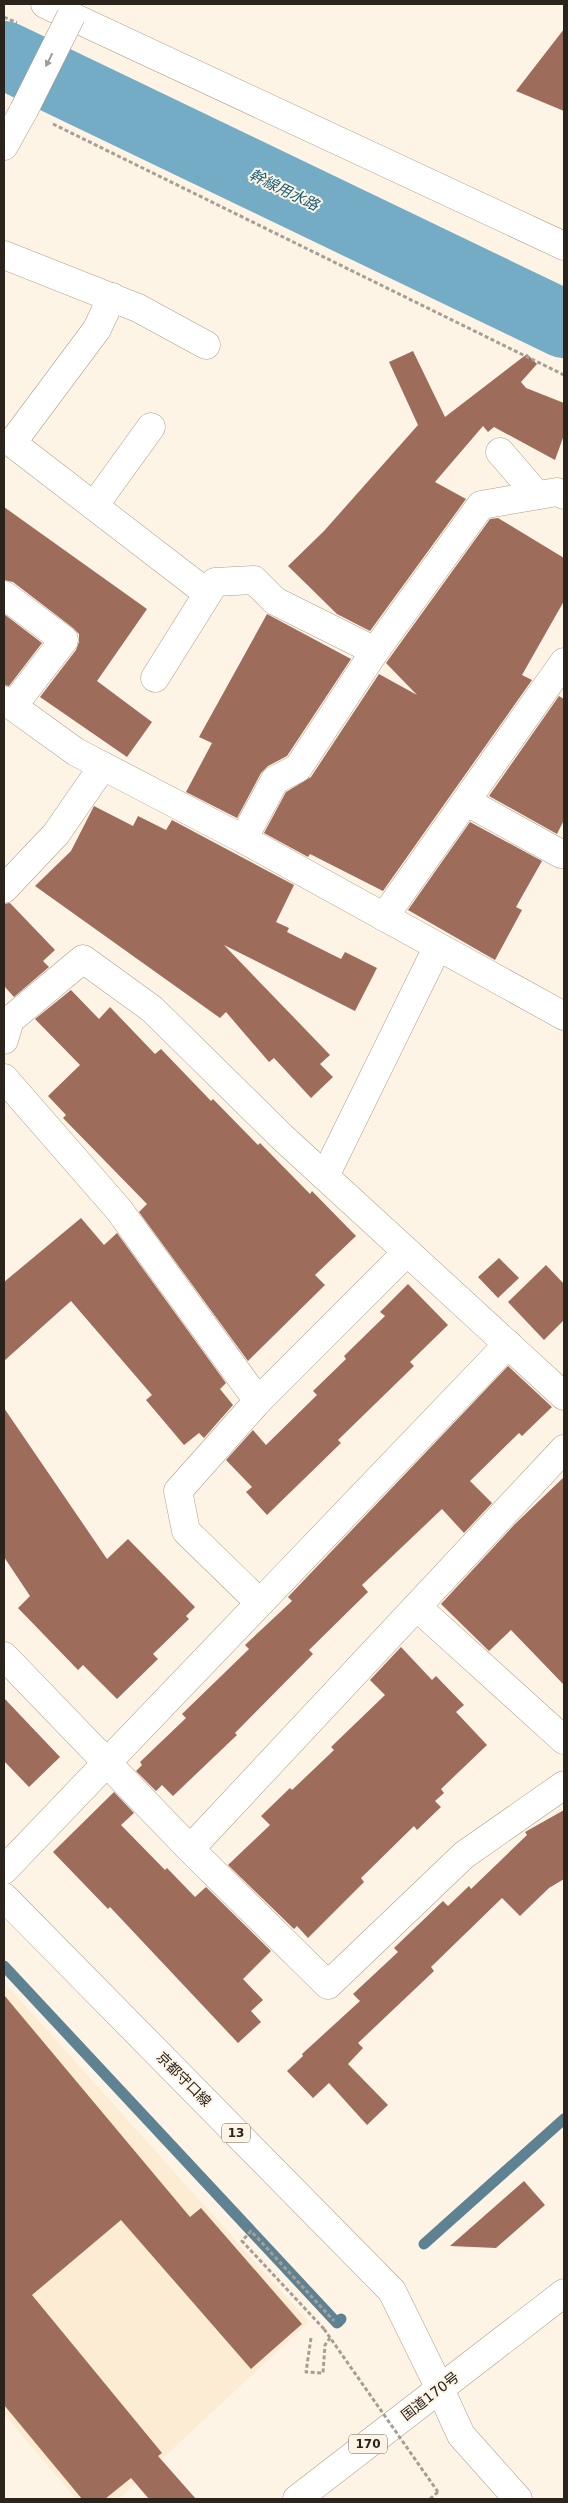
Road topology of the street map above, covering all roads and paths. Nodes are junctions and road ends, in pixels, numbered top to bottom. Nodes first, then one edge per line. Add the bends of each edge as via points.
1 (45, 4) edge
2 (75, 10) edge
3 (24, 110) junction
4 (4, 146) edge
5 (564, 246) edge
6 (4, 255) edge
7 (112, 297) junction
8 (206, 346) dead end
9 (564, 375) edge
10 (151, 427) dead end
11 (500, 452) dead end
12 (564, 495) edge
13 (537, 496) junction
14 (94, 506) junction
15 (207, 594) junction
16 (4, 595) edge
17 (375, 651) junction
18 (560, 674) edge
19 (155, 678) dead end
20 (8, 703) edge
21 (102, 766) junction
22 (467, 802) junction
23 (243, 839) junction
24 (561, 854) dead end
25 (4, 889) edge
26 (384, 917) junction
27 (437, 948) junction
28 (564, 1016) edge
29 (4, 1040) edge
30 (4, 1078) edge
31 (325, 1176) junction
32 (407, 1252) junction
33 (508, 1344) junction
34 (564, 1396) edge
35 (258, 1401) junction
36 (564, 1449) edge
37 (260, 1603) junction
38 (417, 1607) junction
39 (4, 1656) edge
40 (564, 1740) edge
41 (106, 1763) junction
42 (564, 1785) edge
43 (190, 1849) junction
44 (4, 1870) edge
45 (4, 1897) edge
46 (564, 2293) edge
47 (334, 2321) dead end
48 (311, 2338) dead end
49 (330, 2338) junction
50 (440, 2389) junction
51 (296, 2499) edge
52 (430, 2499) edge
53 (518, 2499) edge

1 - 2 main road
2 -> 3 main road, bridge
2 - 5 main road
3 - 4 main road
3 - 9 path
6 - 7 main road
7 - 8 main road
7 - 14 main road via 97,329 12,443
10 - 14 main road
11 - 13 main road
12 - 13 main road via 558,492
13 - 17 main road via 481,505
14 - 15 main road
15 - 17 main road via 215,582 254,580 275,601
15 - 19 main road
16 - 20 main road via 64,640
17 - 23 main road via 298,768 275,780
18 - 22 main road
20 - 21 main road via 76,752
21 - 23 main road
21 - 25 main road via 56,834
22 - 24 main road
22 - 26 main road
23 - 26 main road
26 - 27 main road
27 - 28 main road
27 - 31 main road
29 - 31 main road via 10,1020 83,958 152,1009 282,1138
30 - 35 main road via 119,1210
31 - 32 main road
32 - 33 main road
32 - 35 main road
33 - 34 main road
33 - 37 main road
35 - 37 main road via 178,1491 186,1531
36 - 38 main road
37 - 41 main road
38 - 40 main road
38 - 43 main road
39 - 41 main road
41 - 43 main road
41 - 44 main road
42 - 43 main road via 464,1855 328,1985
45 - 50 main road, 京都守口線 / 13 via 392,2291
46 - 50 main road, 国道170号 / 170
47 - 49 path, bridge via 251,2231 242,2241
48 - 49 path via 306,2372 323,2373 324,2345
49 - 52 path, bridge via 438,2492
50 - 51 main road, 国道170号 / 170
50 - 53 main road, 京都守口線 via 461,2435

